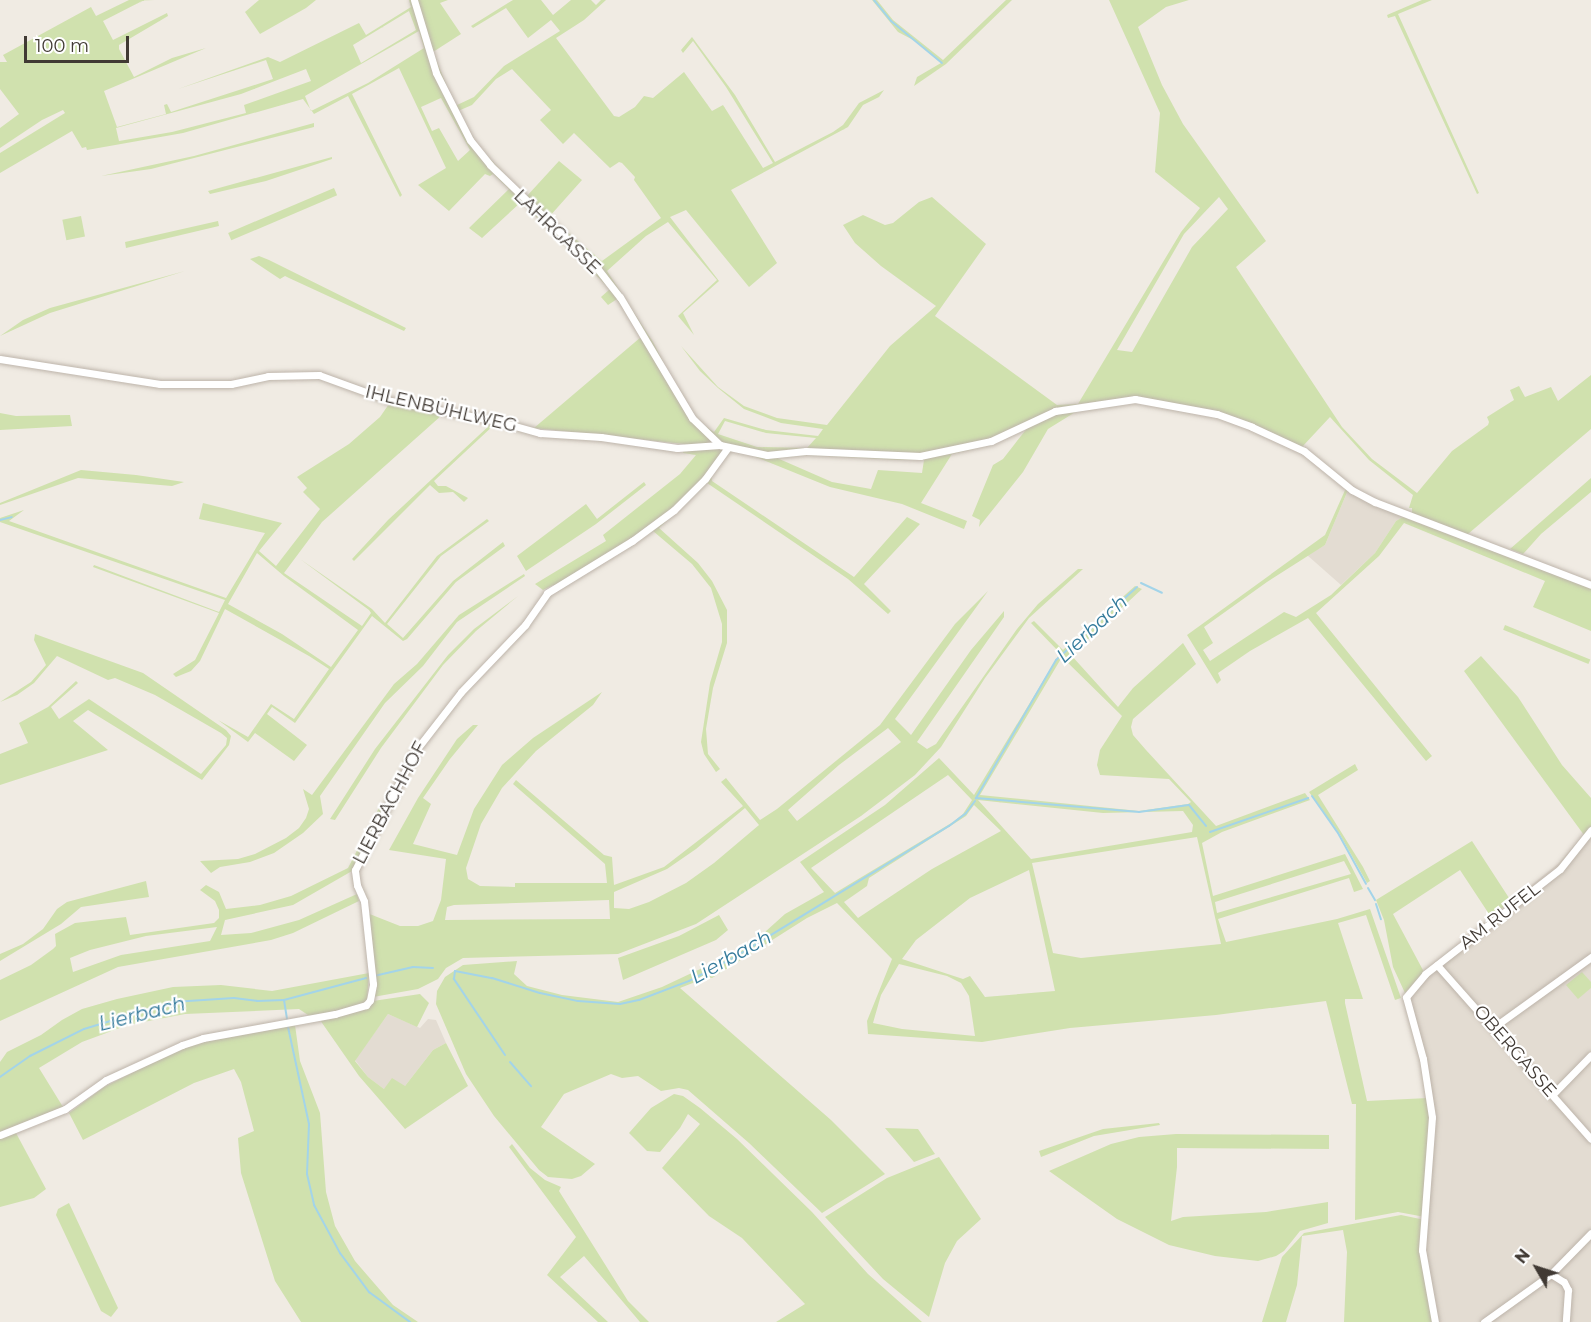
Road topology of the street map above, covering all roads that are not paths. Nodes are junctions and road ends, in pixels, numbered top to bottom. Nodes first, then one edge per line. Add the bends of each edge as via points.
1 (414, 0) edge
2 (0, 359) edge
3 (711, 436) junction
4 (706, 446) junction
5 (724, 446) junction
6 (1591, 585) edge
7 (1591, 830) edge
8 (1591, 957) edge
9 (1437, 965) junction
10 (1494, 1028) junction
11 (1591, 1055) edge
12 (1553, 1094) junction
13 (0, 1135) edge
14 (1591, 1140) edge
15 (1591, 1233) edge
16 (1551, 1274) junction
17 (1435, 1322) edge
18 (1484, 1322) edge
19 (1566, 1322) edge

1 - 3 street, LAHRGASSE via 436,73 470,140 525,202 597,268 620,297 692,418
2 - 4 street, IHLENBÜHLWEG via 160,384 231,384 268,376 319,375 391,401 540,433 677,448
3 - 4 street
3 - 5 street, LAHRGASSE
4 - 5 street, IHLENBÜHLWEG
5 - 6 street, IHLENBÜHLWEG via 767,454 920,456 991,441 1061,410 1135,399 1217,414 1252,427 1304,451 1352,490 1375,502
5 - 13 street, LIERBACHHOF via 705,479 674,510 548,593 416,750 355,870 364,901 372,984 366,1005 182,1045 106,1080 65,1109
7 - 9 street, AM RUFEL via 1560,869
8 - 10 street
9 - 10 street, OBERGASSE
9 - 17 street, AM RUFEL via 1406,997 1423,1059 1432,1117 1422,1250
10 - 12 street, OBERGASSE
11 - 12 street
12 - 14 street, OBERGASSE
15 - 16 street
16 - 18 street
16 - 19 street via 1564,1281 1568,1290

